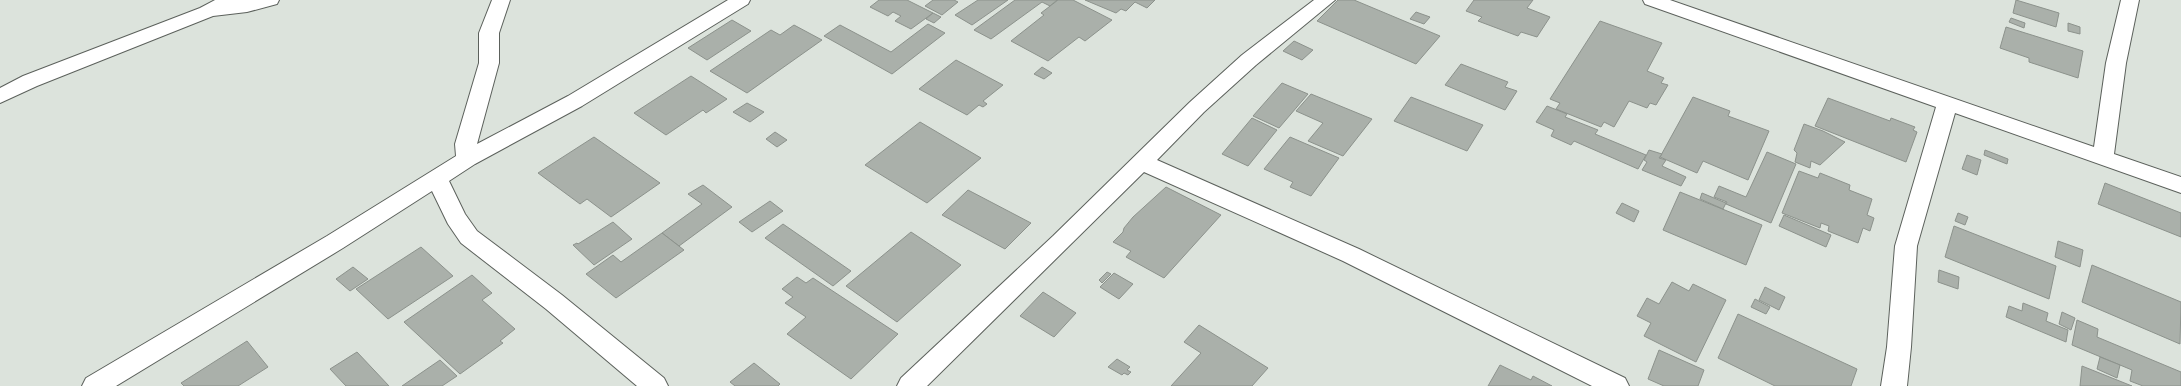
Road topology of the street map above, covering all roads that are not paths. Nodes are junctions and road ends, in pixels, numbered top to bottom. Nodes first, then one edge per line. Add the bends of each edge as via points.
1 (230, 0) edge
2 (270, 0) edge
3 (501, 0) edge
4 (741, 0) edge
5 (1326, 0) edge
6 (1652, 0) edge
7 (2130, 0) edge
8 (207, 12) junction
9 (0, 96) edge
10 (1947, 104) junction
11 (2103, 158) junction
12 (467, 159) junction
13 (1141, 162) junction
14 (437, 179) junction
15 (2181, 186) edge
16 (95, 386) edge
17 (655, 386) edge
18 (910, 386) edge
19 (1616, 386) edge
20 (1894, 386) edge

1 - 8 street
2 - 8 street
3 - 12 street via 489,33 489,63 466,144
4 - 12 street via 575,101
5 - 13 street via 1249,60
6 - 10 street
7 - 11 street via 2116,63
8 - 9 street via 30,81
10 - 11 street
10 - 20 street via 1906,246 1900,347
11 - 15 street
12 - 14 street
13 - 18 street
13 - 19 street via 1351,254
14 - 16 street
14 - 17 street via 456,218 469,237 554,302

